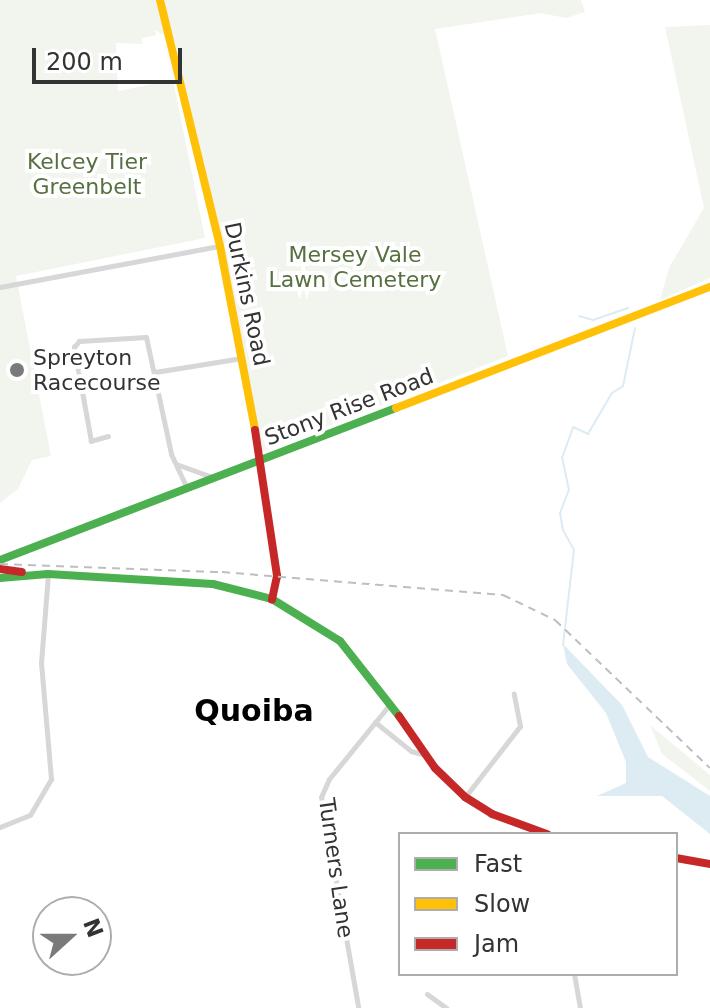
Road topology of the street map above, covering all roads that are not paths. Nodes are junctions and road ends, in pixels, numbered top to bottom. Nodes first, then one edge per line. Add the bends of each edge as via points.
1 (160, 0) edge
2 (220, 246) junction
3 (0, 287) edge
4 (710, 287) edge
5 (242, 358) junction
6 (155, 372) junction
7 (108, 436) dead end
8 (257, 461) junction
9 (176, 464) junction
10 (215, 478) junction
11 (188, 489) junction
12 (0, 560) edge
13 (0, 569) edge
14 (44, 574) junction
15 (0, 578) edge
16 (272, 599) junction
17 (514, 694) dead end
18 (390, 704) junction
19 (375, 722) junction
20 (425, 755) junction
21 (465, 797) junction
22 (0, 827) edge
23 (542, 832) edge
24 (678, 858) edge
25 (710, 864) edge
26 (574, 976) edge
27 (427, 994) dead end
28 (358, 1006) dead end
29 (446, 1008) edge
30 (580, 1008) edge

1 - 2 main road, Durkins Road
2 - 3 street
2 - 5 main road, Durkins Road
4 - 8 main road, Stony Rise Road
5 - 6 street
5 - 8 main road, Durkins Road
6 - 7 street via 146,337 79,341 74,347 91,441
6 - 9 street
8 - 10 main road, Stony Rise Road
8 - 16 main road, Durkins Road via 277,576
9 - 10 street via 188,464
9 - 11 street
10 - 11 main road, Stony Rise Road
11 - 12 main road, Stony Rise Road
13 - 14 main road
14 - 15 main road
14 - 16 main road via 213,584
14 - 22 street via 41,663 51,779 30,815
16 - 18 main road via 340,641
17 - 21 street via 520,726
18 - 19 street, Turners Lane
18 - 20 main road
19 - 20 street via 411,751
19 - 28 street, Turners Lane via 321,797
20 - 21 main road
21 - 23 main road via 492,814
24 - 25 main road
26 - 30 street
27 - 29 street

